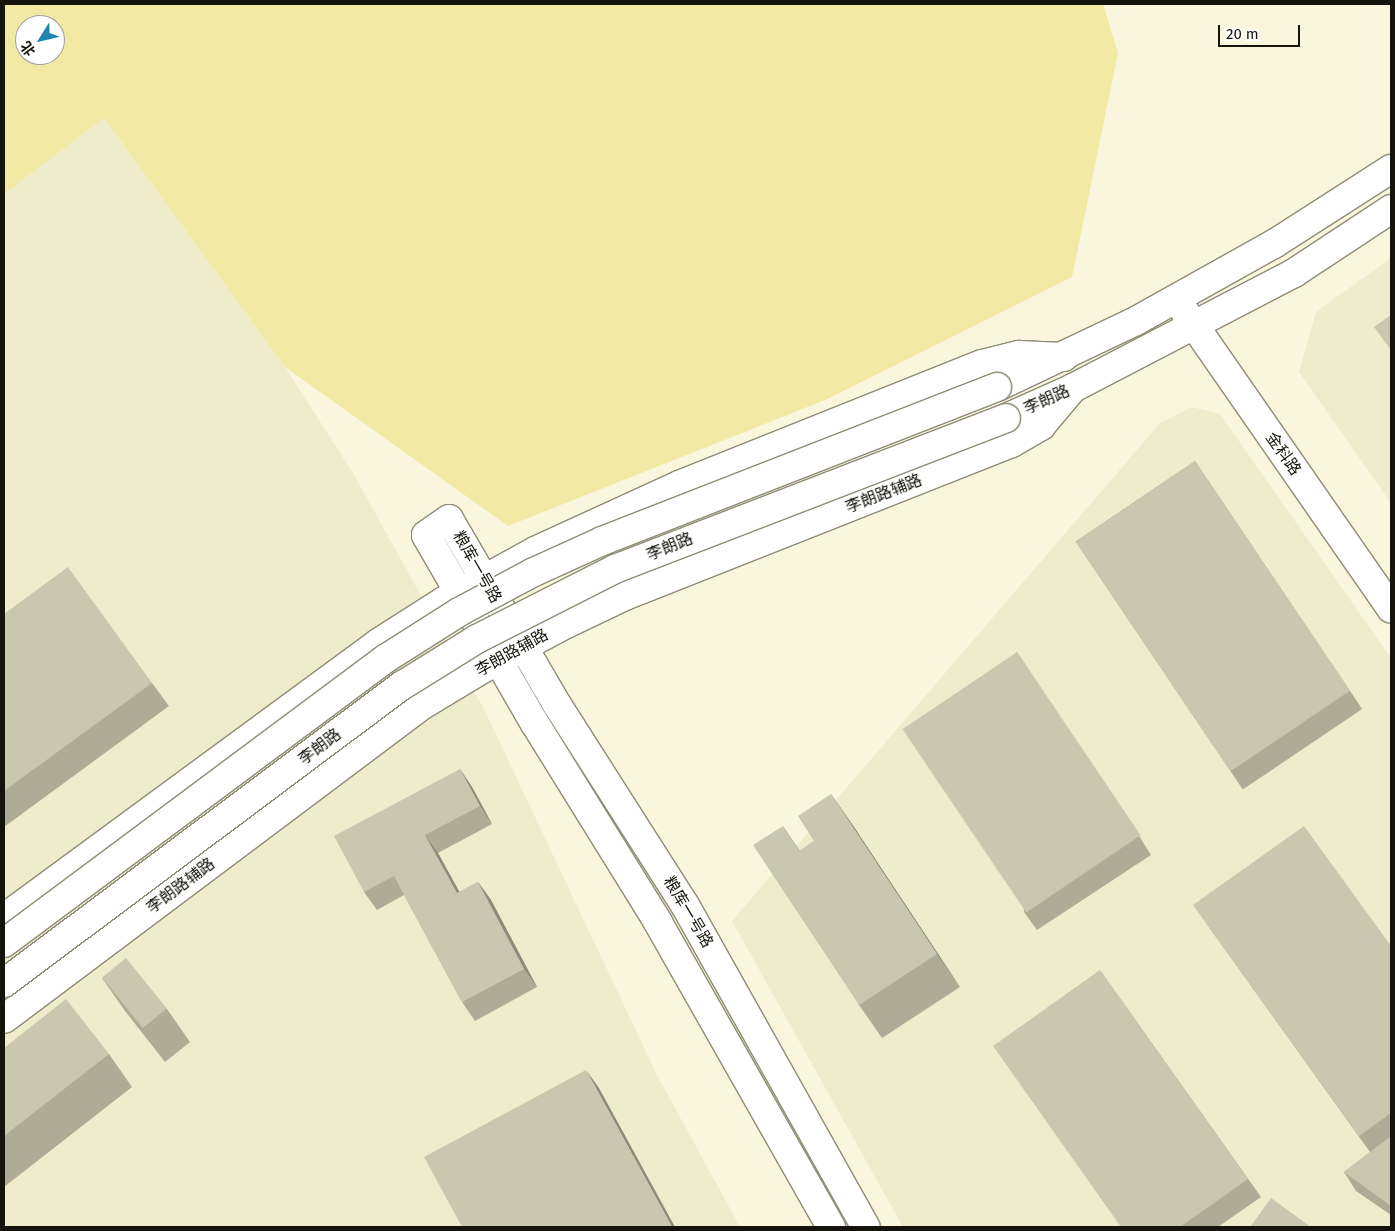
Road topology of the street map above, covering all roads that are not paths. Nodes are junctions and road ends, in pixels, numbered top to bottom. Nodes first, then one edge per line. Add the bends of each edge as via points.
1 (1391, 169) edge
2 (1391, 209) edge
3 (1175, 299) junction
4 (1194, 326) junction
5 (1064, 357) junction
6 (1073, 388) junction
7 (484, 579) junction
8 (459, 592) junction
9 (1391, 608) edge
10 (524, 646) junction
11 (498, 660) junction
12 (4, 918) edge
13 (4, 943) edge
14 (4, 983) edge
15 (4, 1019) edge
16 (831, 1227) edge
17 (866, 1227) edge

1 - 3 street, 李朗路 via 1274,244
2 - 4 street, 李朗路 via 1294,273
3 - 4 street, 金科路
3 - 5 street, 李朗路
4 - 6 street, 李朗路
4 - 9 street, 金科路
5 - 7 street via 1019,355 982,364 679,485 535,550
5 - 13 street, 李朗路, bridge via 997,387 602,541 459,612 385,659
6 - 10 street, 李朗路辅路 via 1041,426 1012,443 625,596
6 - 14 street, 李朗路, bridge via 1006,418 615,569 477,639 403,685
7 - 8 street
7 - 8 street, 粮库一号路 via 449,519 426,535
7 - 10 street, 粮库一号路
8 - 11 street, 粮库一号路
8 - 12 street via 378,643
10 - 11 street, 李朗路辅路
10 - 17 street, 粮库一号路 via 558,706 685,905
11 - 15 street, 李朗路辅路 via 421,706
11 - 16 street, 粮库一号路 via 534,724 658,922

